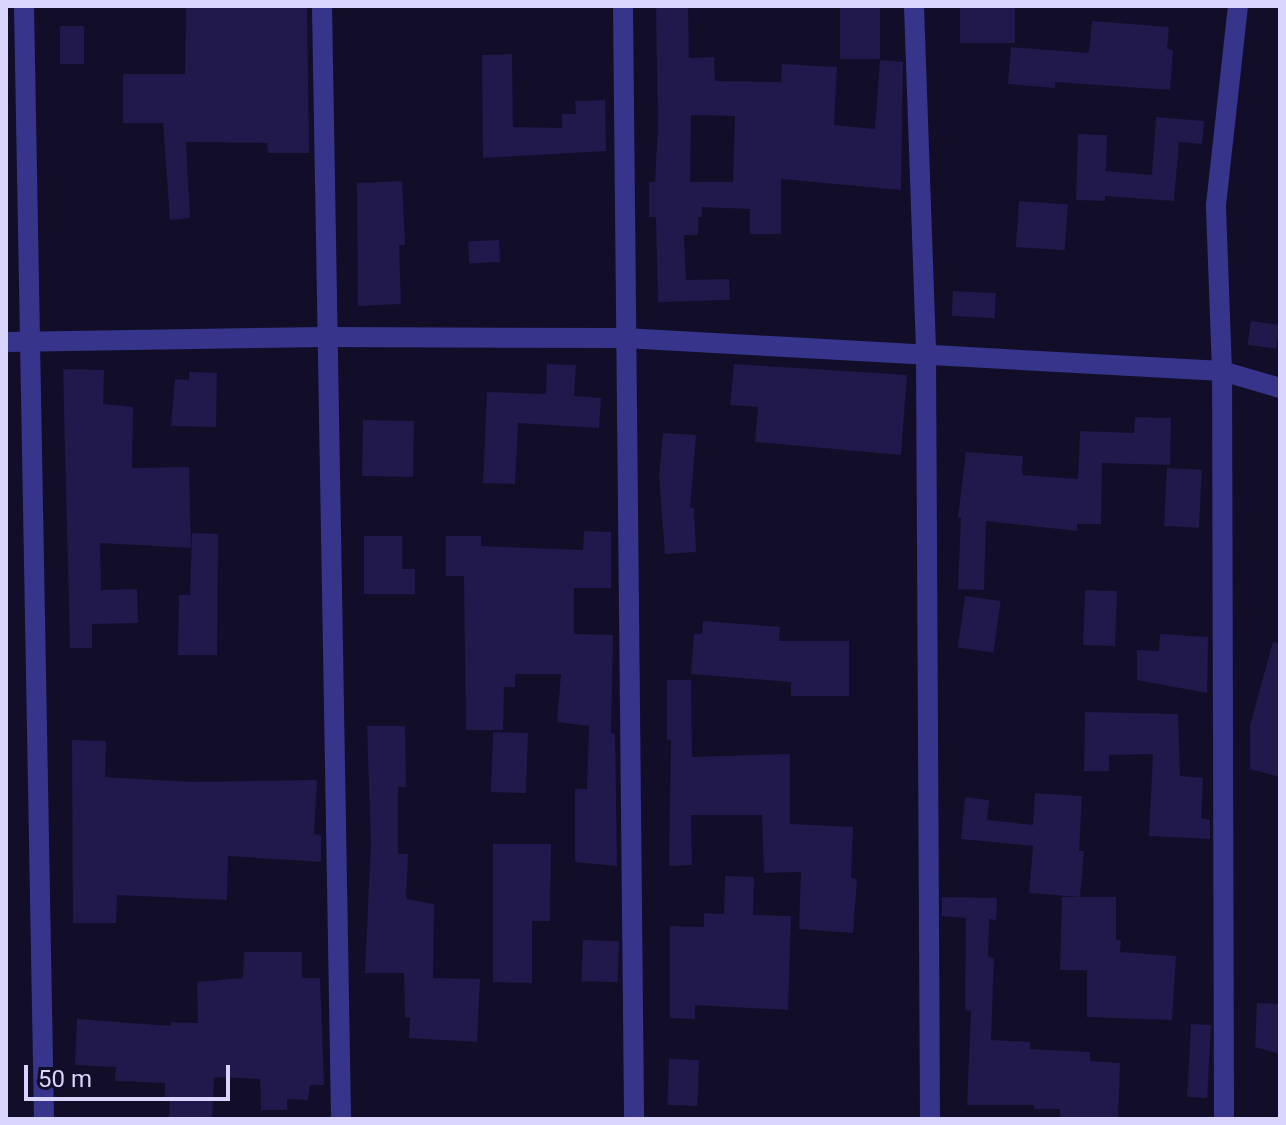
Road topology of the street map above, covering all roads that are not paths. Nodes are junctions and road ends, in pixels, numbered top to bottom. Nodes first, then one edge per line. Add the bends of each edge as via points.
1 (24, 6) edge
2 (322, 6) edge
3 (623, 6) edge
4 (914, 6) edge
5 (1238, 6) edge
6 (326, 337) junction
7 (624, 338) junction
8 (6, 342) edge
9 (30, 342) junction
10 (926, 354) junction
11 (1222, 371) junction
12 (1280, 388) edge
13 (44, 1119) edge
14 (341, 1119) edge
15 (634, 1119) edge
16 (930, 1119) edge
17 (1224, 1119) edge

1 - 9 street
2 - 6 street
3 - 7 street
4 - 10 street
5 - 11 street via 1216,205
6 - 7 street
6 - 9 street
6 - 14 street
7 - 10 street
7 - 15 street
8 - 9 street
9 - 13 street
10 - 11 street
10 - 16 street
11 - 12 street
11 - 17 street

